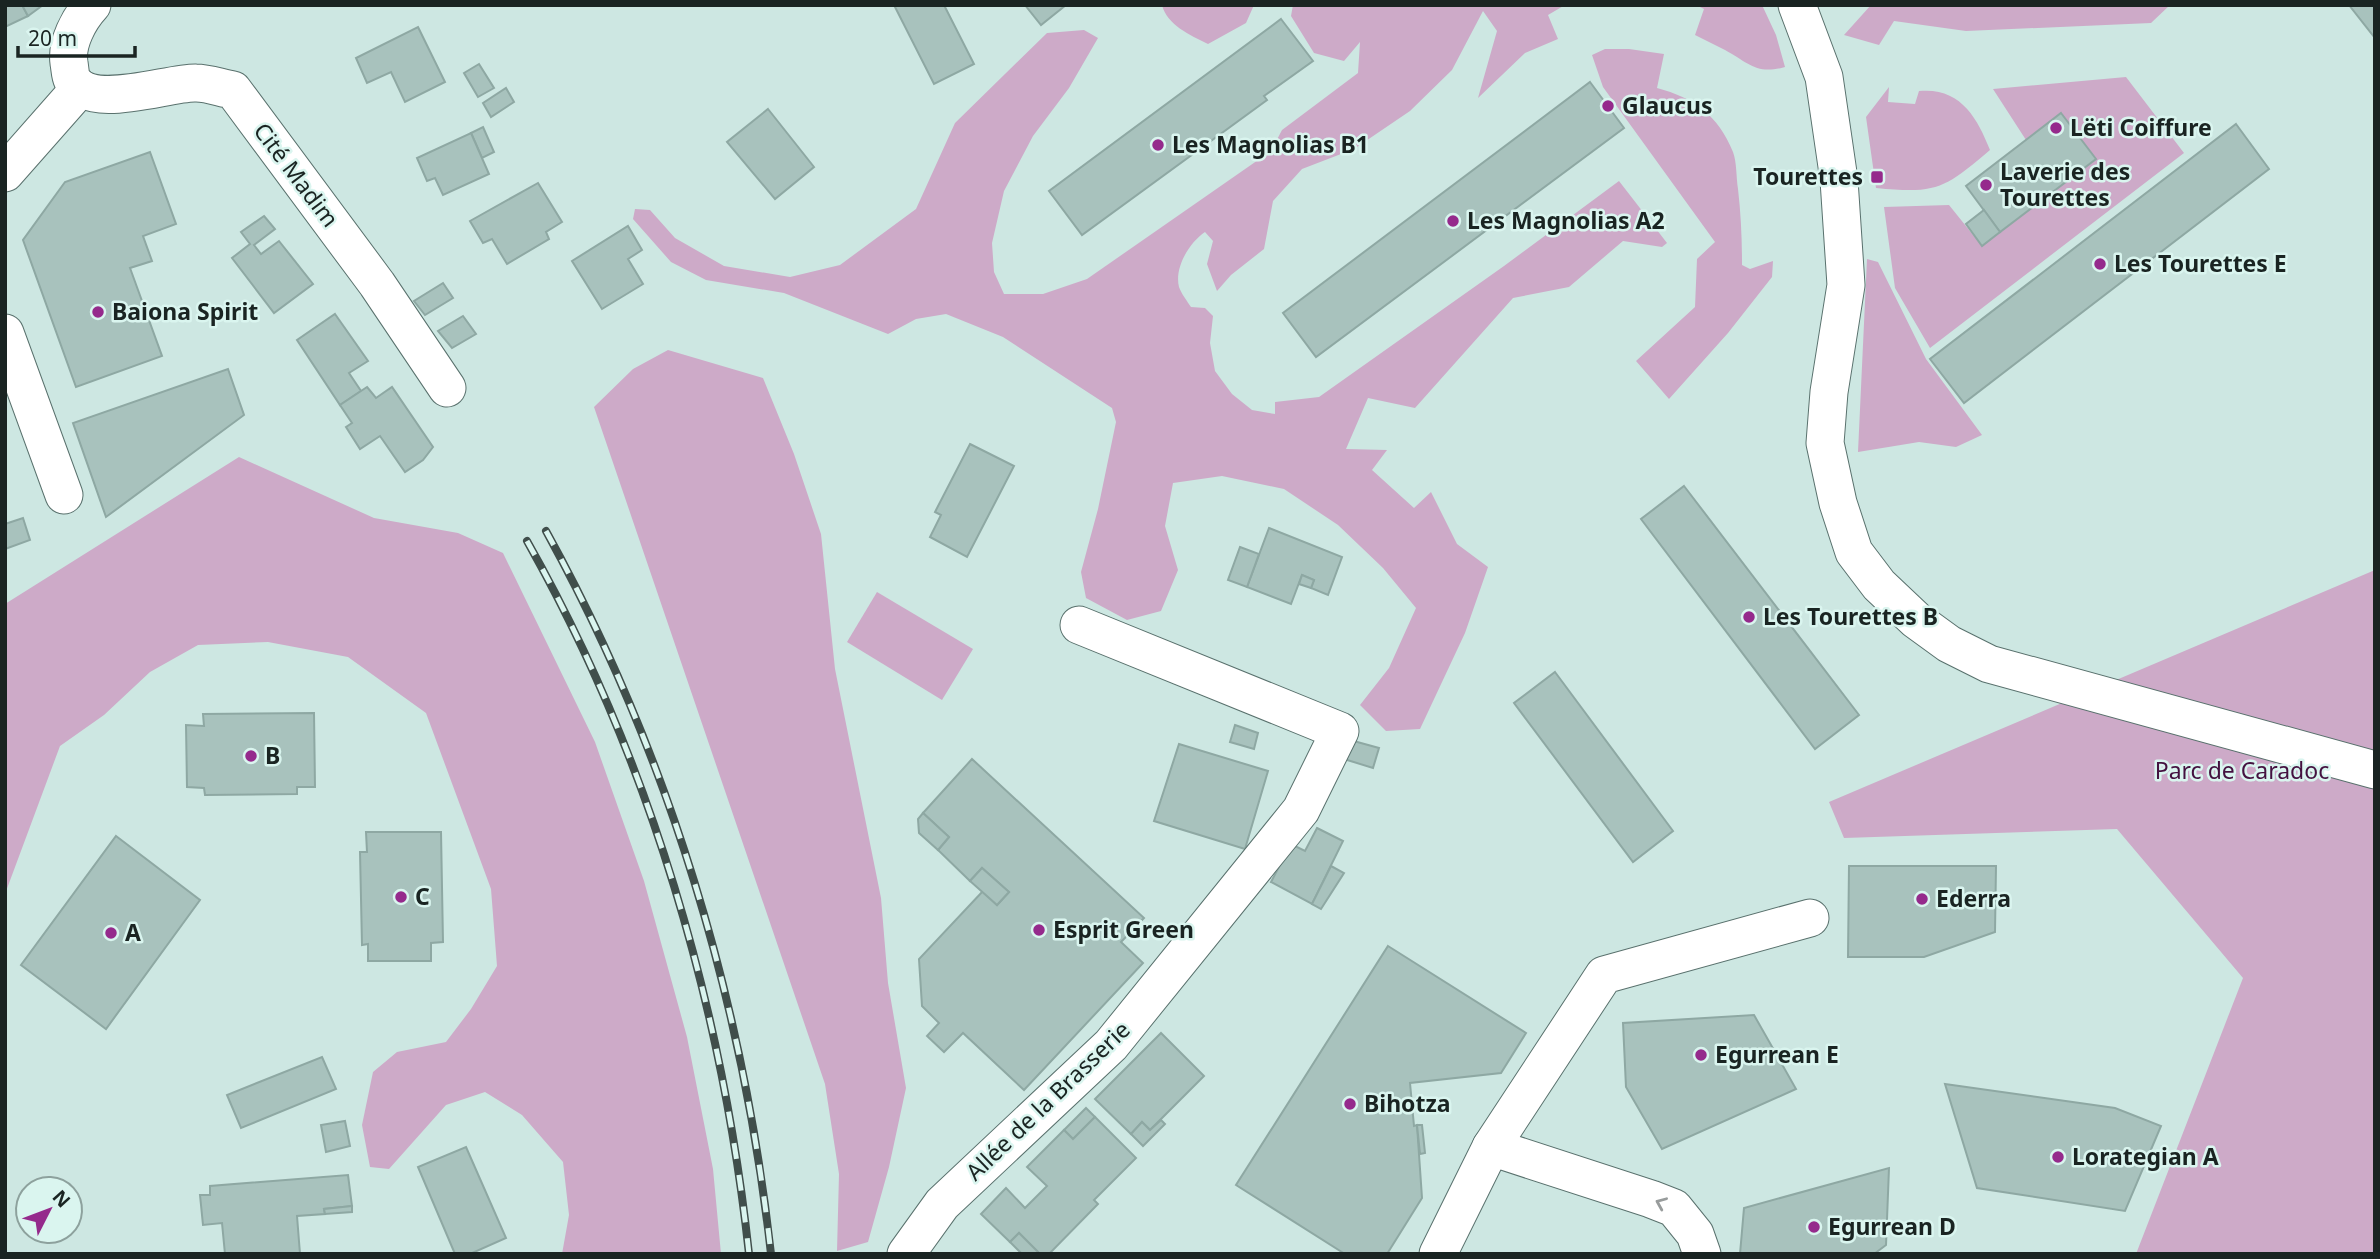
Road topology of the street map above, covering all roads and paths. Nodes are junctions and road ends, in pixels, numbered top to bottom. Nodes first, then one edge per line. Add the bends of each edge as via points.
1 (92, 5) edge
2 (1797, 5) edge
3 (80, 88) junction
4 (5, 173) edge
5 (5, 333) edge
6 (447, 388) dead end
7 (64, 495) dead end
8 (1079, 625) dead end
9 (2375, 771) edge
10 (1811, 918) dead end
11 (1491, 1147) junction
12 (906, 1254) edge
13 (1438, 1254) edge
14 (1702, 1254) edge

1 - 3 street via 79,18 68,56 72,78
2 - 9 street via 1824,77 1839,180 1846,285 1825,443 1854,552 1879,585 1916,620 1949,645 1989,664
3 - 4 street
3 - 6 street, Cité Madim via 96,94 132,93 196,83 233,90 377,284
5 - 7 street
8 - 12 street, Allée de la Brasserie via 1340,731 1301,810 1111,1045 942,1204
10 - 11 street via 1604,975
11 - 13 street
14 -> 11 street via 1695,1234 1674,1208

